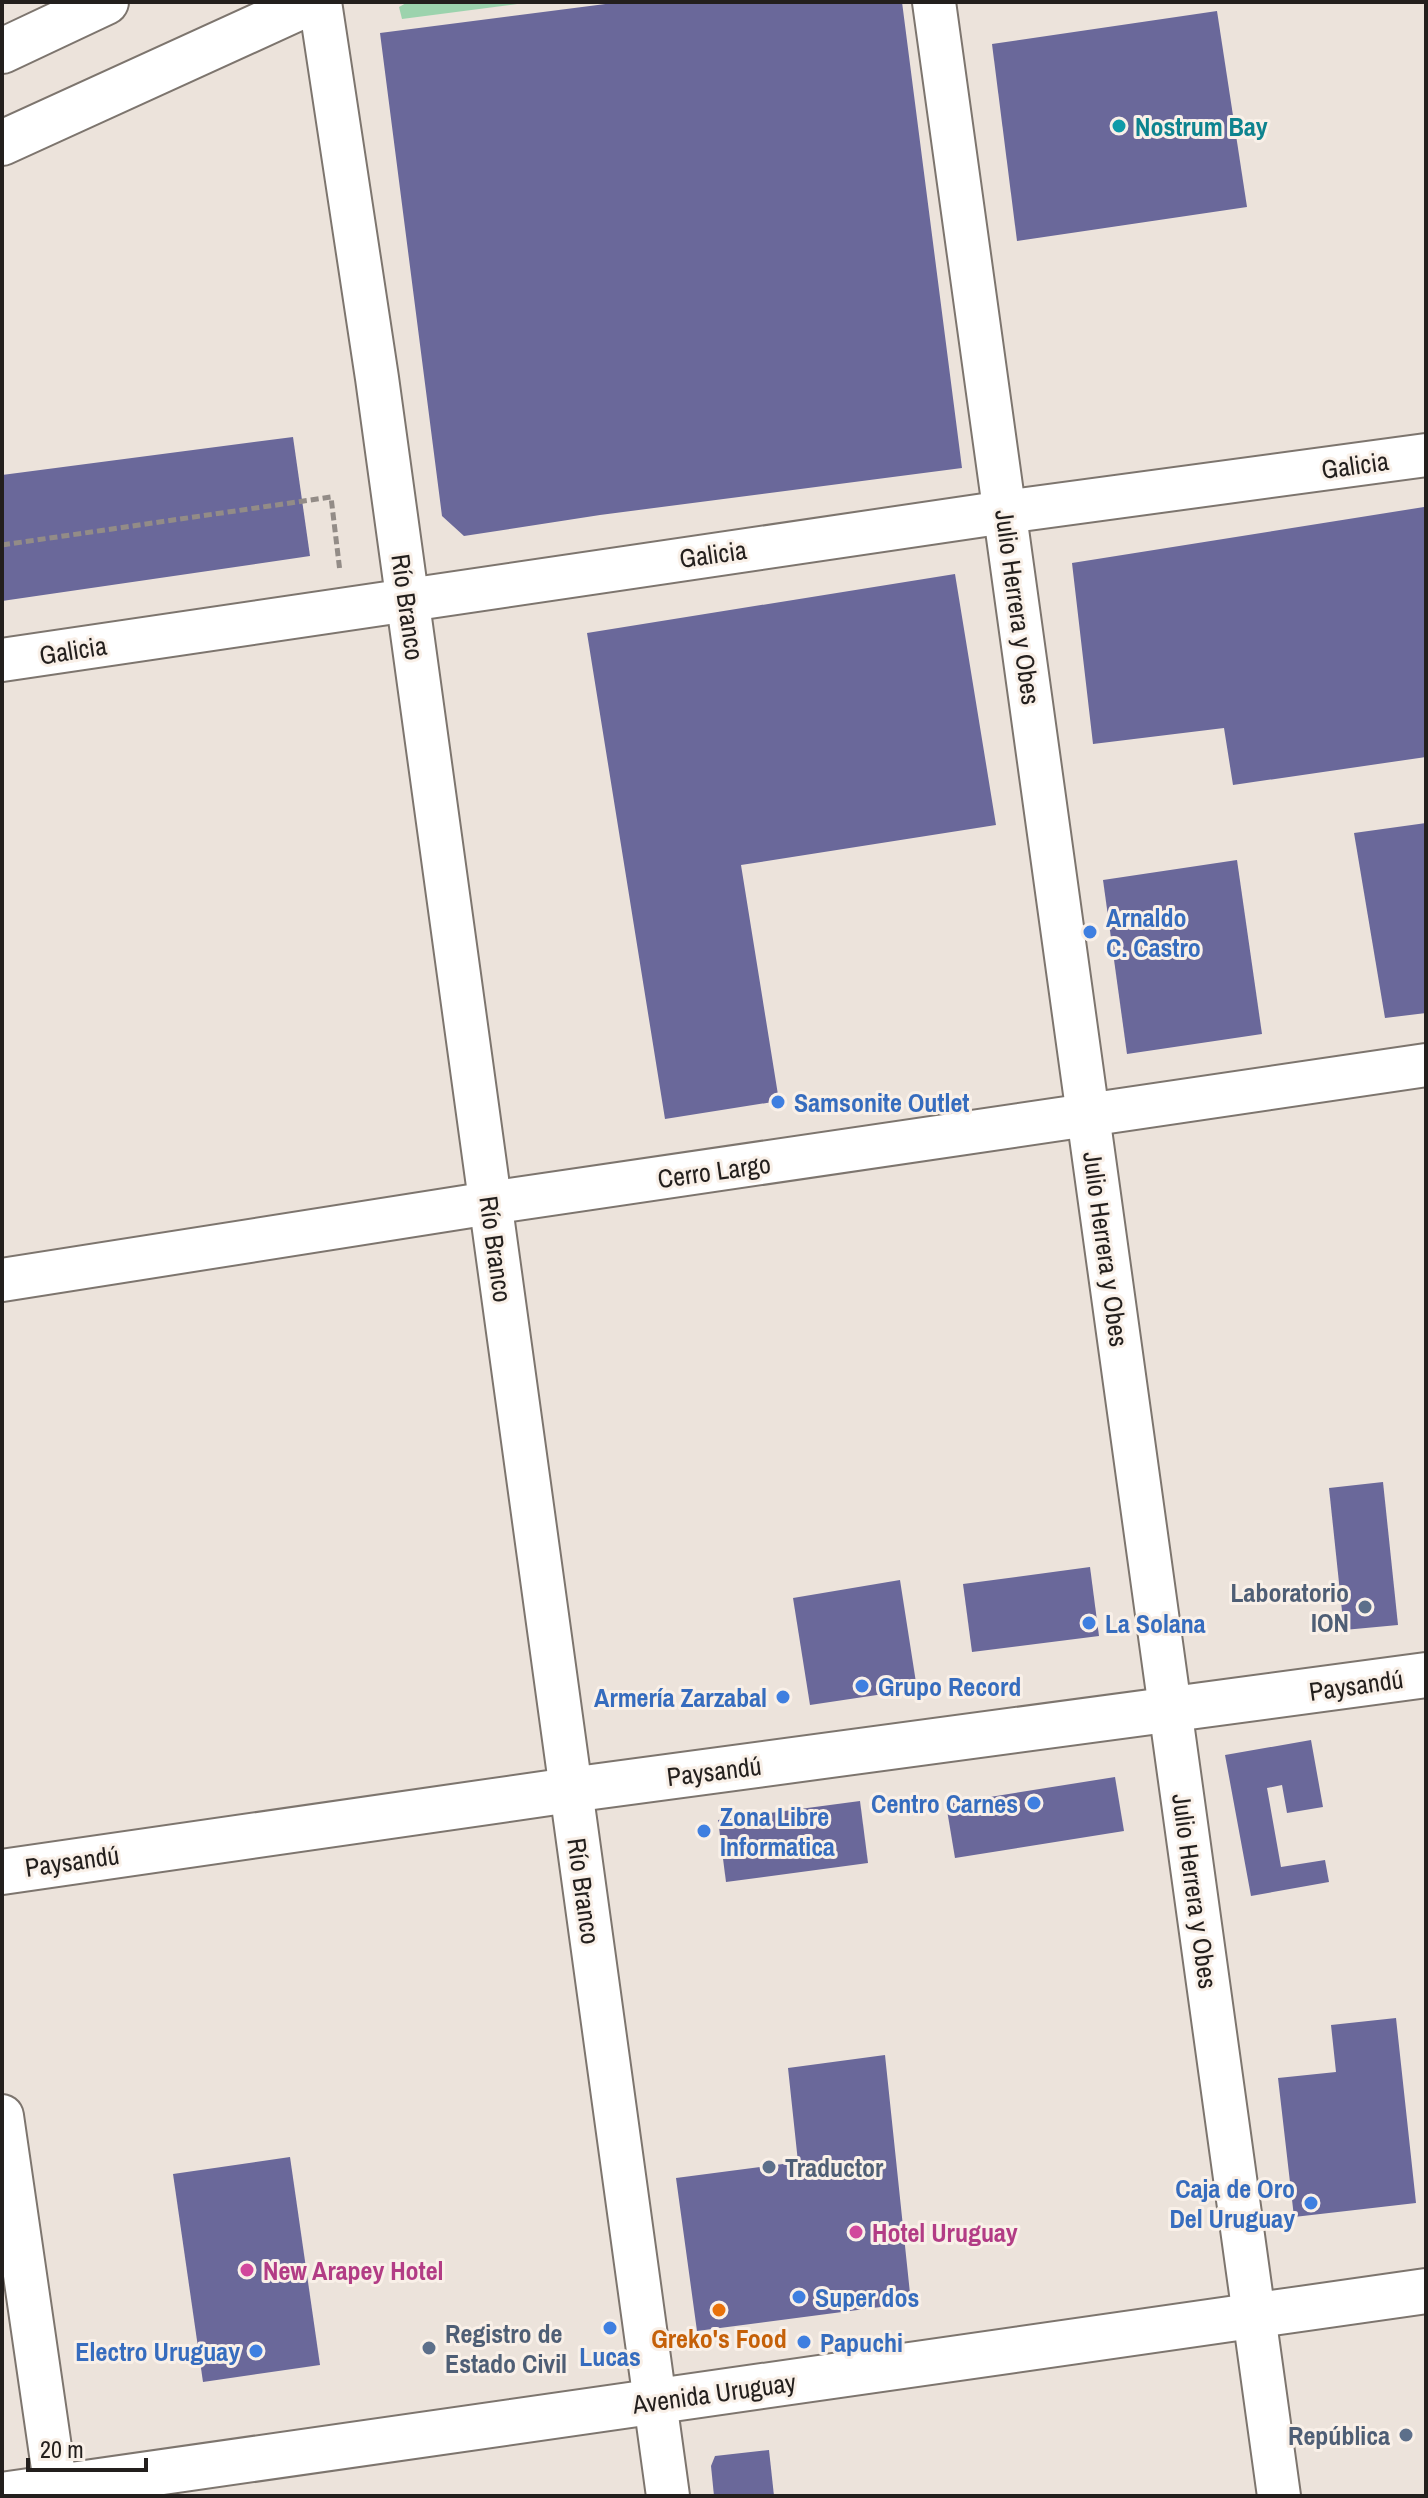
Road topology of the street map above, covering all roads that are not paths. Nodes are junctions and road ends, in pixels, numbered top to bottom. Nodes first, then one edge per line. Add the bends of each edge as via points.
1 (106, 2) edge
2 (311, 2) edge
3 (320, 2) edge
4 (934, 2) edge
5 (2, 51) edge
6 (2, 143) edge
7 (1426, 455) edge
8 (1005, 512) junction
9 (407, 598) junction
10 (2, 660) edge
11 (1426, 1065) edge
12 (1088, 1116) junction
13 (490, 1203) junction
14 (2, 1280) edge
15 (1426, 1675) edge
16 (1170, 1711) junction
17 (570, 1790) junction
18 (2, 1872) edge
19 (2, 2116) edge
20 (1426, 2291) edge
21 (1254, 2314) junction
22 (655, 2402) junction
23 (57, 2492) edge
24 (2, 2495) edge
25 (668, 2496) edge
26 (1279, 2496) edge

1 - 5 street
2 - 6 street
3 - 9 street, Río Branco
4 - 8 street, Julio Herrera y Obes
7 - 8 street, Galicia
8 - 9 street, Galicia
8 - 12 street, Julio Herrera y Obes
9 - 10 street, Galicia
9 - 13 street, Río Branco
11 - 12 street, Cerro Largo
12 - 13 street, Cerro Largo
12 - 16 street, Julio Herrera y Obes
13 - 14 street, Cerro Largo
13 - 17 street, Río Branco
15 - 16 street, Paysandú
16 - 17 street, Paysandú
16 - 21 street, Julio Herrera y Obes
17 - 18 street, Paysandú
17 - 22 street, Río Branco
19 - 23 street
20 - 21 street, Avenida Uruguay
21 - 22 street, Avenida Uruguay
21 - 26 street, Julio Herrera y Obes
22 - 23 street, Avenida Uruguay
22 - 25 street, Río Branco
23 - 24 street, Avenida Uruguay

